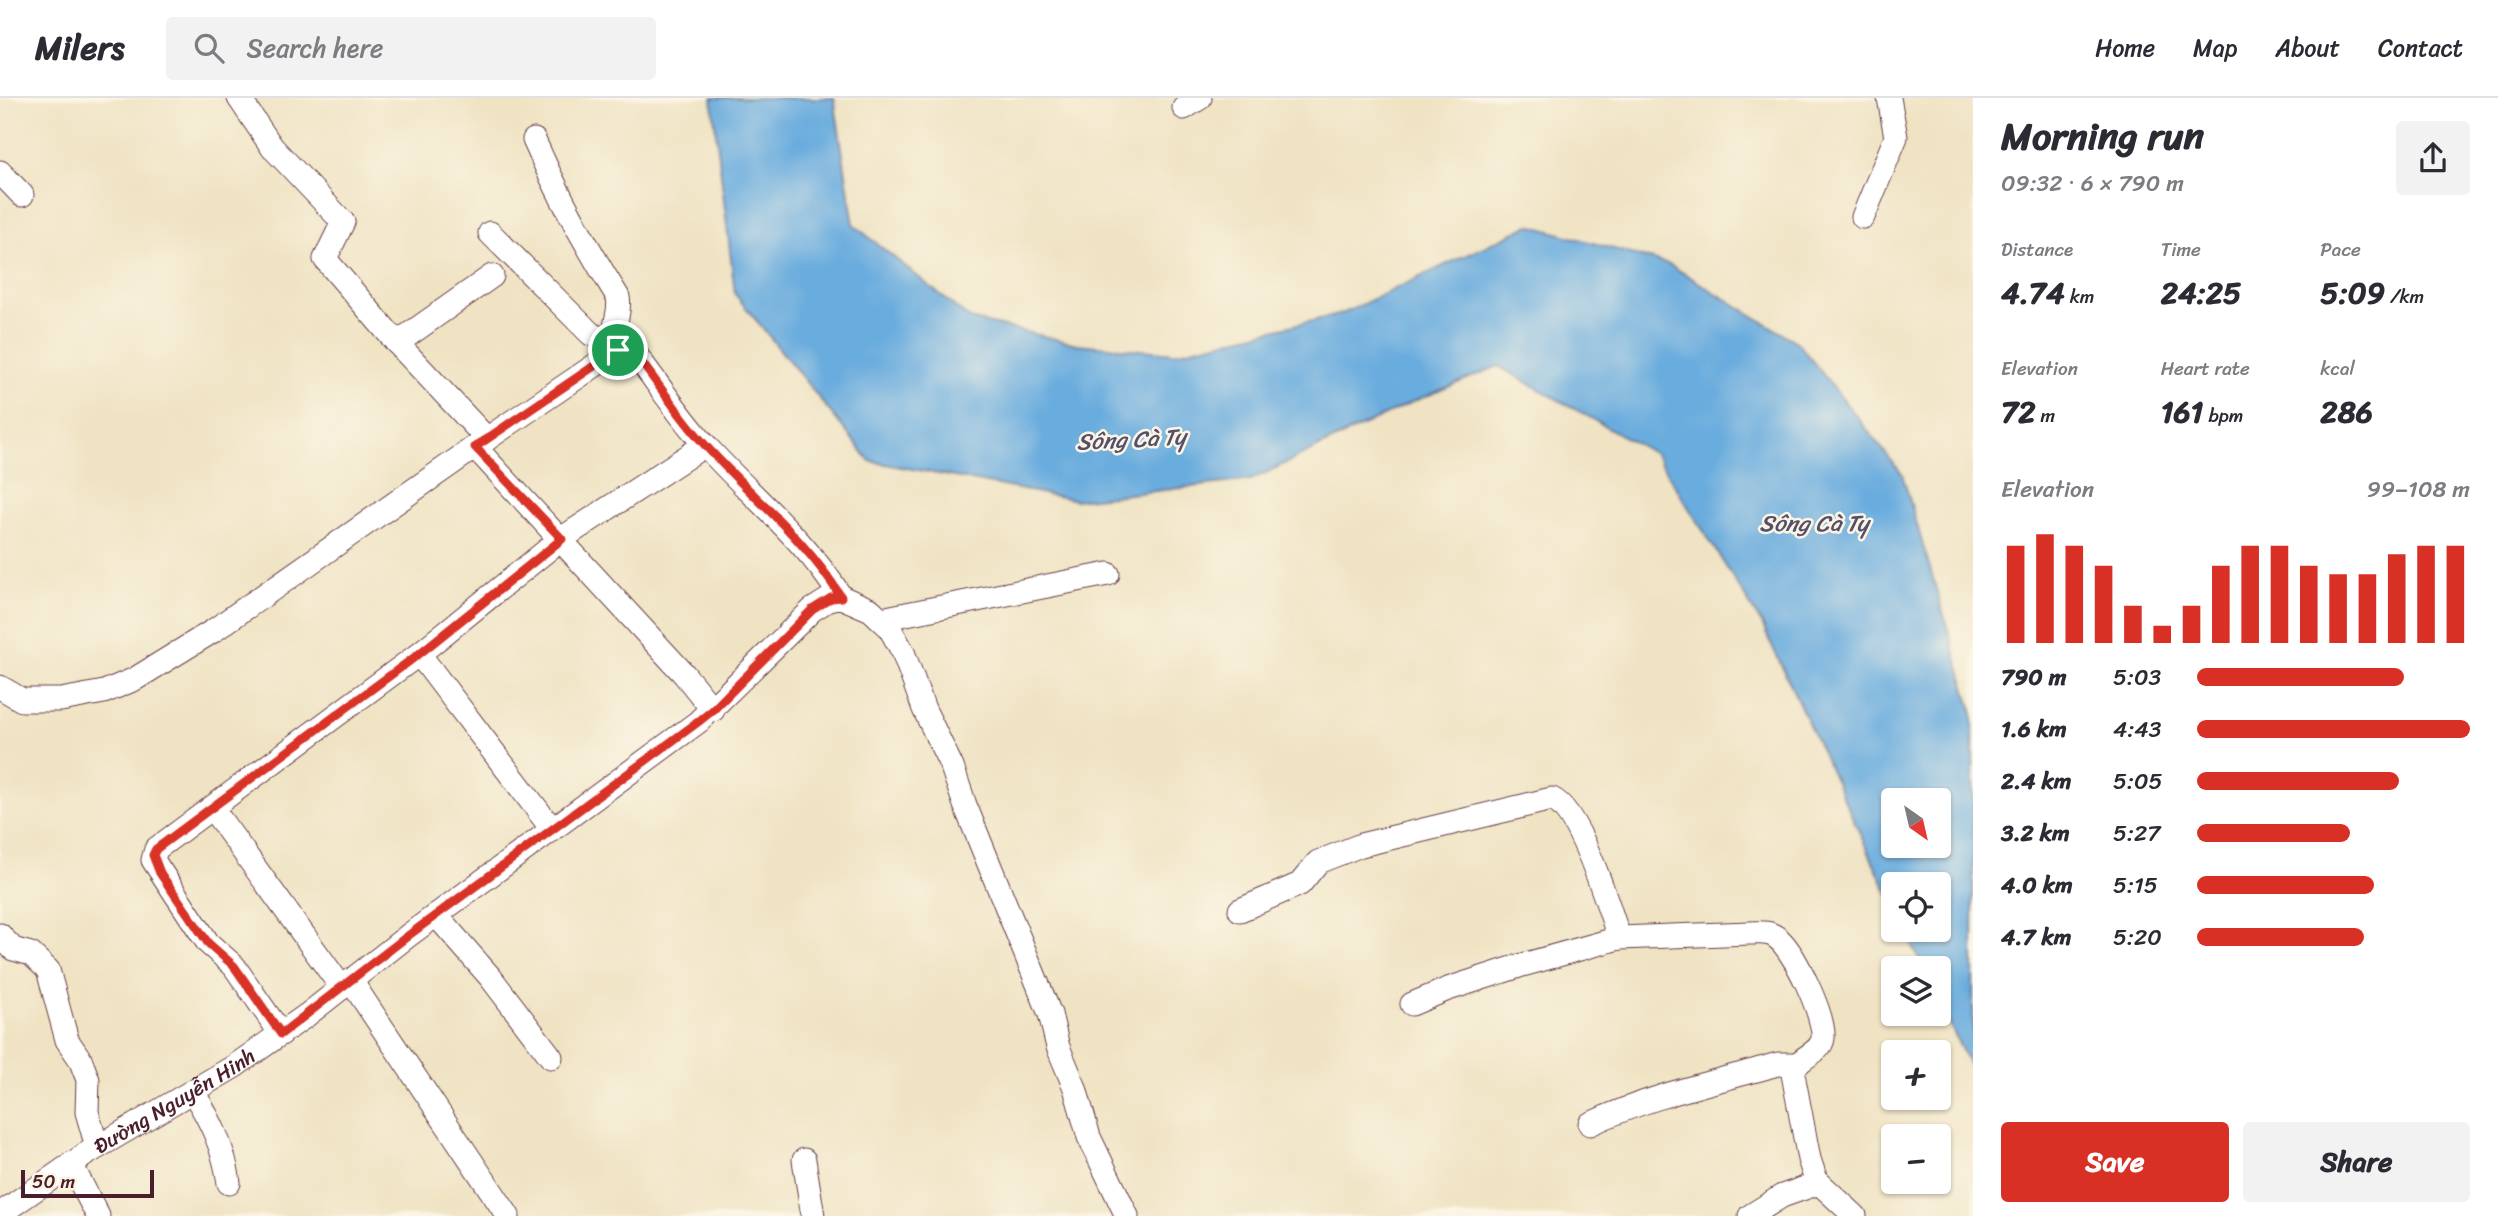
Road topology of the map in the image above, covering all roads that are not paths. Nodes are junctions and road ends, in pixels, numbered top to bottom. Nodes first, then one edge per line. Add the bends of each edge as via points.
1 (239, 98) edge
2 (1889, 98) edge
3 (534, 140) dead end
4 (0, 172) edge
5 (22, 195) dead end
6 (1863, 217) dead end
7 (490, 233) dead end
8 (492, 276) dead end
9 (397, 343) junction
10 (616, 343) junction
11 (481, 443) junction
12 (705, 444) junction
13 (562, 539) junction
14 (1108, 574) dead end
15 (841, 597) junction
16 (881, 619) junction
17 (419, 654) junction
18 (0, 687) edge
19 (713, 710) junction
20 (212, 808) junction
21 (552, 829) junction
22 (1240, 910) dead end
23 (436, 915) junction
24 (0, 935) edge
25 (1619, 939) junction
26 (346, 984) junction
27 (1412, 1004) dead end
28 (281, 1034) junction
29 (551, 1057) dead end
30 (1798, 1064) junction
31 (193, 1092) junction
32 (1590, 1124) dead end
33 (97, 1147) junction
34 (804, 1160) dead end
35 (71, 1164) junction
36 (229, 1183) dead end
37 (1819, 1183) junction
38 (0, 1214) edge
39 (98, 1216) edge
40 (508, 1216) edge
41 (813, 1216) edge
42 (1127, 1216) edge
43 (1750, 1216) edge
44 (1855, 1216) edge

1 - 9 street via 272,147 343,222 325,260
2 - 6 street via 1896,137
3 - 10 street via 585,244 618,296
4 - 5 street
7 - 10 street via 592,334
8 - 9 street
9 - 11 street
10 - 11 street
10 - 12 street via 633,351
11 - 13 street
11 - 18 street via 213,631 135,679 104,692 61,700 22,700
12 - 13 street
12 - 15 street via 771,511
13 - 17 street
13 - 19 street
14 - 16 street
15 - 16 street
15 - 19 street, Đường Nguyễn Hinh via 812,610
16 - 42 street via 903,652 952,767 1050,1014 1089,1137
17 - 20 street
17 - 21 street
19 - 21 street, Đường Nguyễn Hinh
20 - 26 street
20 - 28 street via 156,849 153,860 208,943 234,966
21 - 23 street, Đường Nguyễn Hinh
22 - 25 street via 1300,884 1318,862 1361,845 1552,799 1562,806 1585,845
23 - 26 street, Đường Nguyễn Hinh
23 - 29 street
24 - 33 street via 13,949 31,954 48,970 67,1040 88,1080 87,1112
25 - 27 street via 1495,973
25 - 30 street via 1774,935 1792,954 1822,1027 1821,1043
26 - 28 street, Đường Nguyễn Hinh
26 - 40 street
28 - 31 street, Đường Nguyễn Hinh
30 - 32 street via 1778,1064 1646,1101
30 - 37 street via 1793,1074 1809,1159
31 - 33 street, Đường Nguyễn Hinh
31 - 36 street via 218,1137
33 - 35 street, Đường Nguyễn Hinh
34 - 41 street
35 - 38 street, Đường Nguyễn Hinh
35 - 39 street
37 - 43 street via 1782,1196
37 - 44 street

